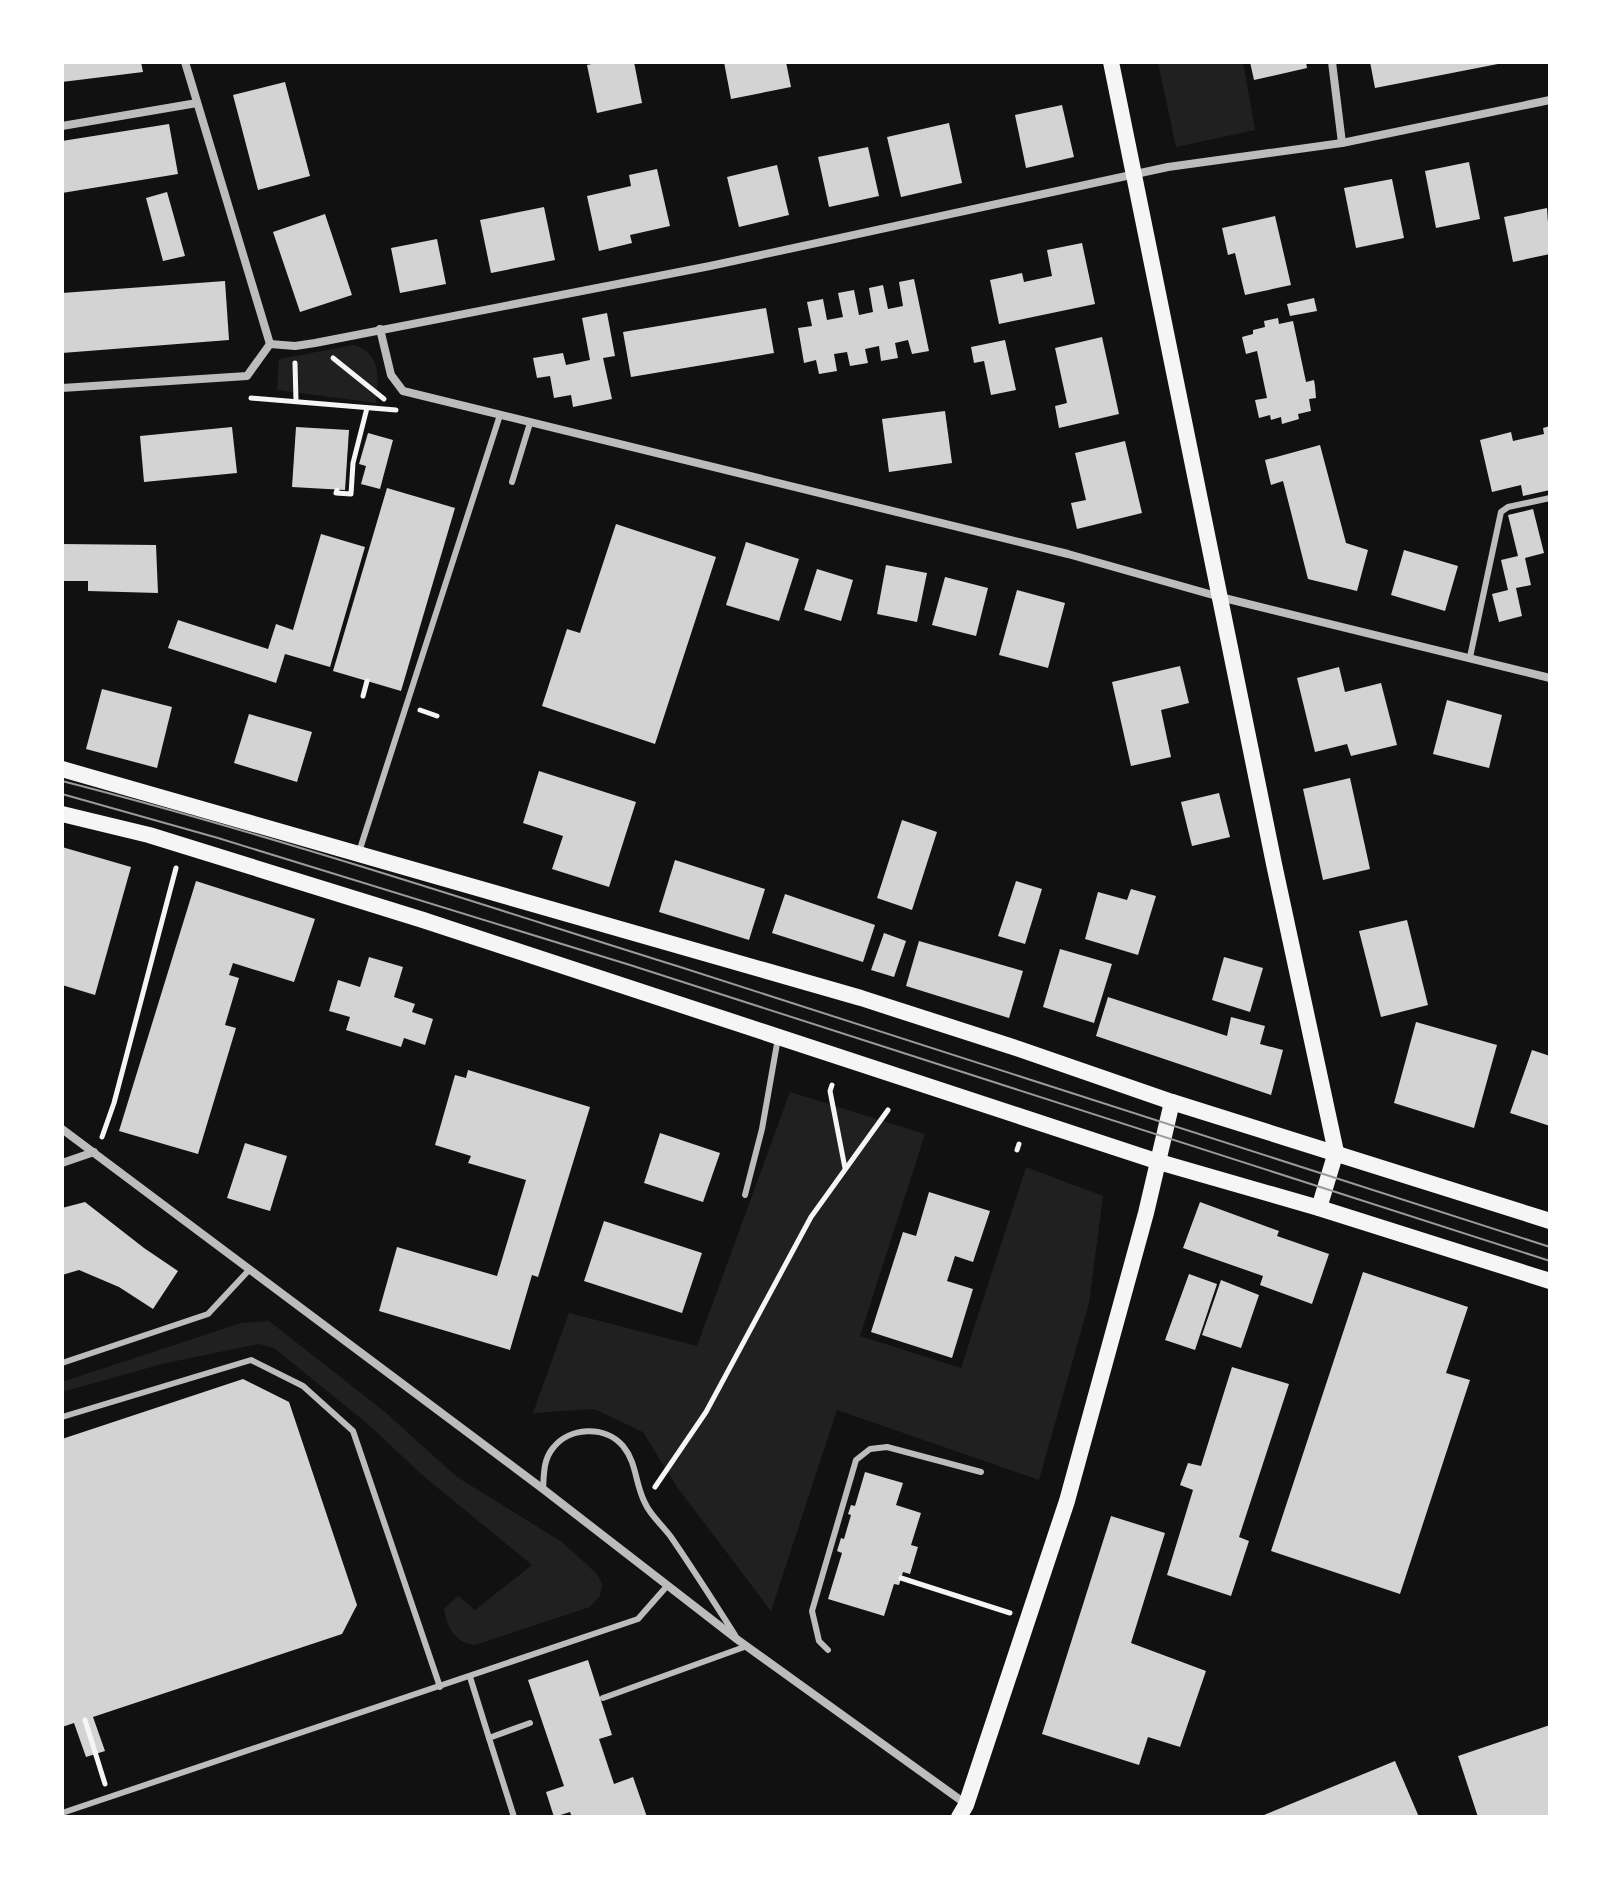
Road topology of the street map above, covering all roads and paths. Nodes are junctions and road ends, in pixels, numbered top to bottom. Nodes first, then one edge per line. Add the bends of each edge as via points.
1 (185, 62) edge
2 (1111, 62) edge
3 (1332, 62) edge
4 (1550, 100) edge
5 (197, 103) junction
6 (62, 126) edge
7 (1342, 143) junction
8 (1135, 175) junction
9 (380, 329) junction
10 (270, 344) junction
11 (295, 346) junction
12 (323, 350) dead end
13 (62, 388) edge
14 (377, 394) dead end
15 (251, 398) dead end
16 (296, 401) junction
17 (368, 407) junction
18 (397, 410) dead end
19 (500, 415) junction
20 (530, 423) junction
21 (512, 482) dead end
22 (337, 490) dead end
23 (1550, 498) edge
24 (1220, 597) junction
25 (1470, 657) junction
26 (1550, 678) edge
27 (367, 681) dead end
28 (363, 696) dead end
29 (62, 769) edge
30 (62, 814) edge
31 (359, 852) junction
32 (176, 868) dead end
33 (778, 1038) junction
34 (832, 1085) dead end
35 (1172, 1102) junction
36 (888, 1110) dead end
37 (62, 1129) edge
38 (94, 1152) junction
39 (1336, 1152) junction
40 (1159, 1162) junction
41 (62, 1163) edge
42 (845, 1169) junction
43 (745, 1195) dead end
44 (1319, 1208) junction
45 (1550, 1221) edge
46 (250, 1269) junction
47 (1550, 1281) edge
48 (62, 1363) edge
49 (62, 1417) edge
50 (981, 1472) dead end
51 (543, 1489) junction
52 (645, 1503) junction
53 (901, 1578) dead end
54 (667, 1586) junction
55 (1030, 1620) junction
56 (738, 1640) junction
57 (747, 1646) junction
58 (828, 1650) dead end
59 (470, 1677) junction
60 (440, 1687) junction
61 (603, 1698) dead end
62 (85, 1720) dead end
63 (530, 1723) dead end
64 (489, 1738) junction
65 (110, 1797) junction
66 (963, 1811) edge
67 (62, 1813) edge
68 (514, 1817) edge

1 - 5 street
2 - 8 main road
3 - 7 street
4 - 7 street
5 - 6 street
5 - 10 street
7 - 8 street
8 - 9 street via 710,266
8 - 24 main road
9 - 11 street
9 - 19 street via 391,375 403,391
10 - 11 street
10 - 13 street via 247,376
11 - 16 path
12 - 14 path
15 - 16 path
16 - 17 path
17 - 18 path
17 - 22 path via 351,494
19 - 20 street
19 - 31 lane
20 - 21 lane
20 - 24 street via 1068,554
23 - 25 lane via 1501,512
24 - 25 street
24 - 39 main road
25 - 26 street
27 - 28 path
29 - 31 main road
30 - 33 main road via 149,835 423,920
31 - 35 main road via 861,998
32 - 38 path via 114,1103
33 - 40 main road
33 - 43 lane
34 - 42 path
35 - 39 main road
35 - 40 main road
36 - 42 path
37 - 38 street
38 - 41 street
38 - 46 street
39 - 44 main road
39 - 45 main road
40 - 44 main road
40 - 55 main road
42 - 52 path via 811,1217 706,1412
44 - 47 main road
46 - 48 lane via 208,1314
46 - 51 street
49 - 60 lane via 251,1360 303,1386 353,1431
50 - 58 lane via 887,1447 870,1449 856,1460 812,1611 819,1641
51 - 52 lane via 545,1462 553,1447 566,1436 595,1431 621,1444
51 - 54 street
52 - 56 lane
53 - 55 path
54 - 56 street
54 - 59 lane via 638,1619
55 - 66 main road
56 - 57 street
57 - 61 lane
57 - 66 street
59 - 60 lane
59 - 64 lane
60 - 65 lane
62 - 65 path
63 - 64 lane
64 - 68 lane
65 - 67 lane

